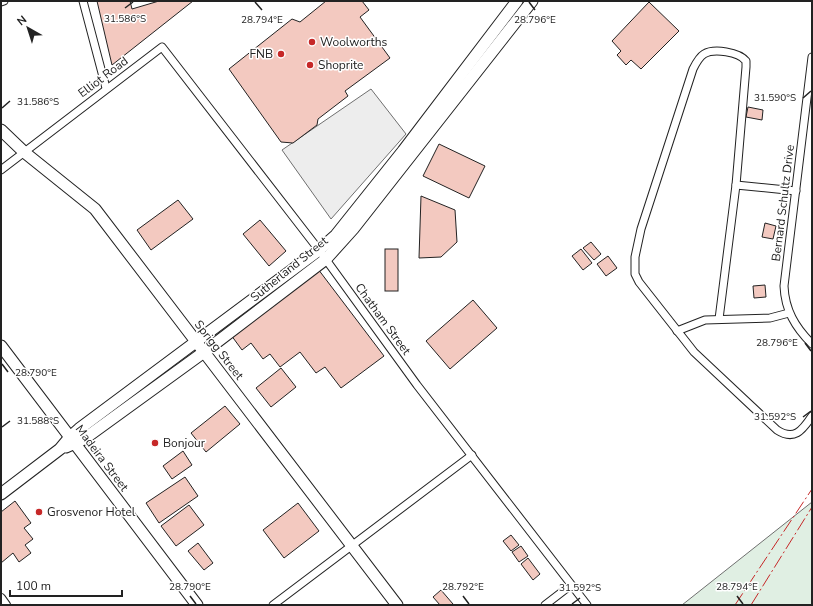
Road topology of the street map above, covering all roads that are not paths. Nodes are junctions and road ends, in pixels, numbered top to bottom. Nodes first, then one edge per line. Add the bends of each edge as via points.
1 (83, 1) edge
2 (517, 1) edge
3 (532, 1) edge
4 (162, 47) joint
5 (812, 57) edge
6 (106, 88) junction
7 (1, 130) edge
8 (24, 152) junction
9 (1, 170) edge
10 (736, 185) junction
11 (796, 191) junction
12 (319, 250) junction
13 (326, 259) junction
14 (789, 313) junction
15 (719, 319) junction
16 (677, 331) junction
17 (196, 342) junction
18 (812, 344) edge
19 (1, 346) edge
20 (204, 352) junction
21 (812, 416) edge
22 (72, 441) junction
23 (472, 455) junction
24 (1, 494) edge
25 (353, 545) junction
26 (572, 585) junction
27 (1, 598) edge
28 (6, 605) edge
29 (197, 605) edge
30 (273, 605) edge
31 (397, 605) edge
32 (545, 605) edge
33 (587, 605) edge

1 - 6 street
2 - 12 main road, Sutherland Street via 403,151 336,234
3 - 13 main road, Sutherland Street via 353,229
4 - 6 street, Elliot Road
4 - 12 street, Chatham Street
5 - 11 street, Bernard Schultz Drive
6 - 8 street, Elliot Road
7 - 8 main road, Sprigg Street
8 - 9 street, Elliot Road
8 - 17 main road, Sprigg Street via 95,209
10 - 11 street
10 - 15 street
10 - 16 street via 746,61 738,55 713,51 705,53 693,69 641,229 635,257 635,274 638,282
11 - 14 street, Bernard Schultz Drive via 784,286
12 - 13 street, Chatham Street
12 - 17 main road, Sutherland Street
13 - 20 main road, Sutherland Street
13 - 23 street, Chatham Street
14 - 15 street via 763,319
14 - 18 street, Bernard Schultz Drive via 794,324
15 - 16 street via 705,320
16 - 21 street via 694,352 777,430 785,434 796,434
17 - 20 main road, Sprigg Street
17 - 22 main road, Sutherland Street
19 - 22 main road, Madeira Street
20 - 22 main road, Sutherland Street
20 - 25 main road, Sprigg Street
22 - 24 main road, Sutherland Street
22 - 29 main road, Madeira Street
23 - 25 street
23 - 26 street, Chatham Street
25 - 30 street
25 - 31 main road, Sprigg Street
26 - 32 street
26 - 33 street, Chatham Street
27 - 28 street

